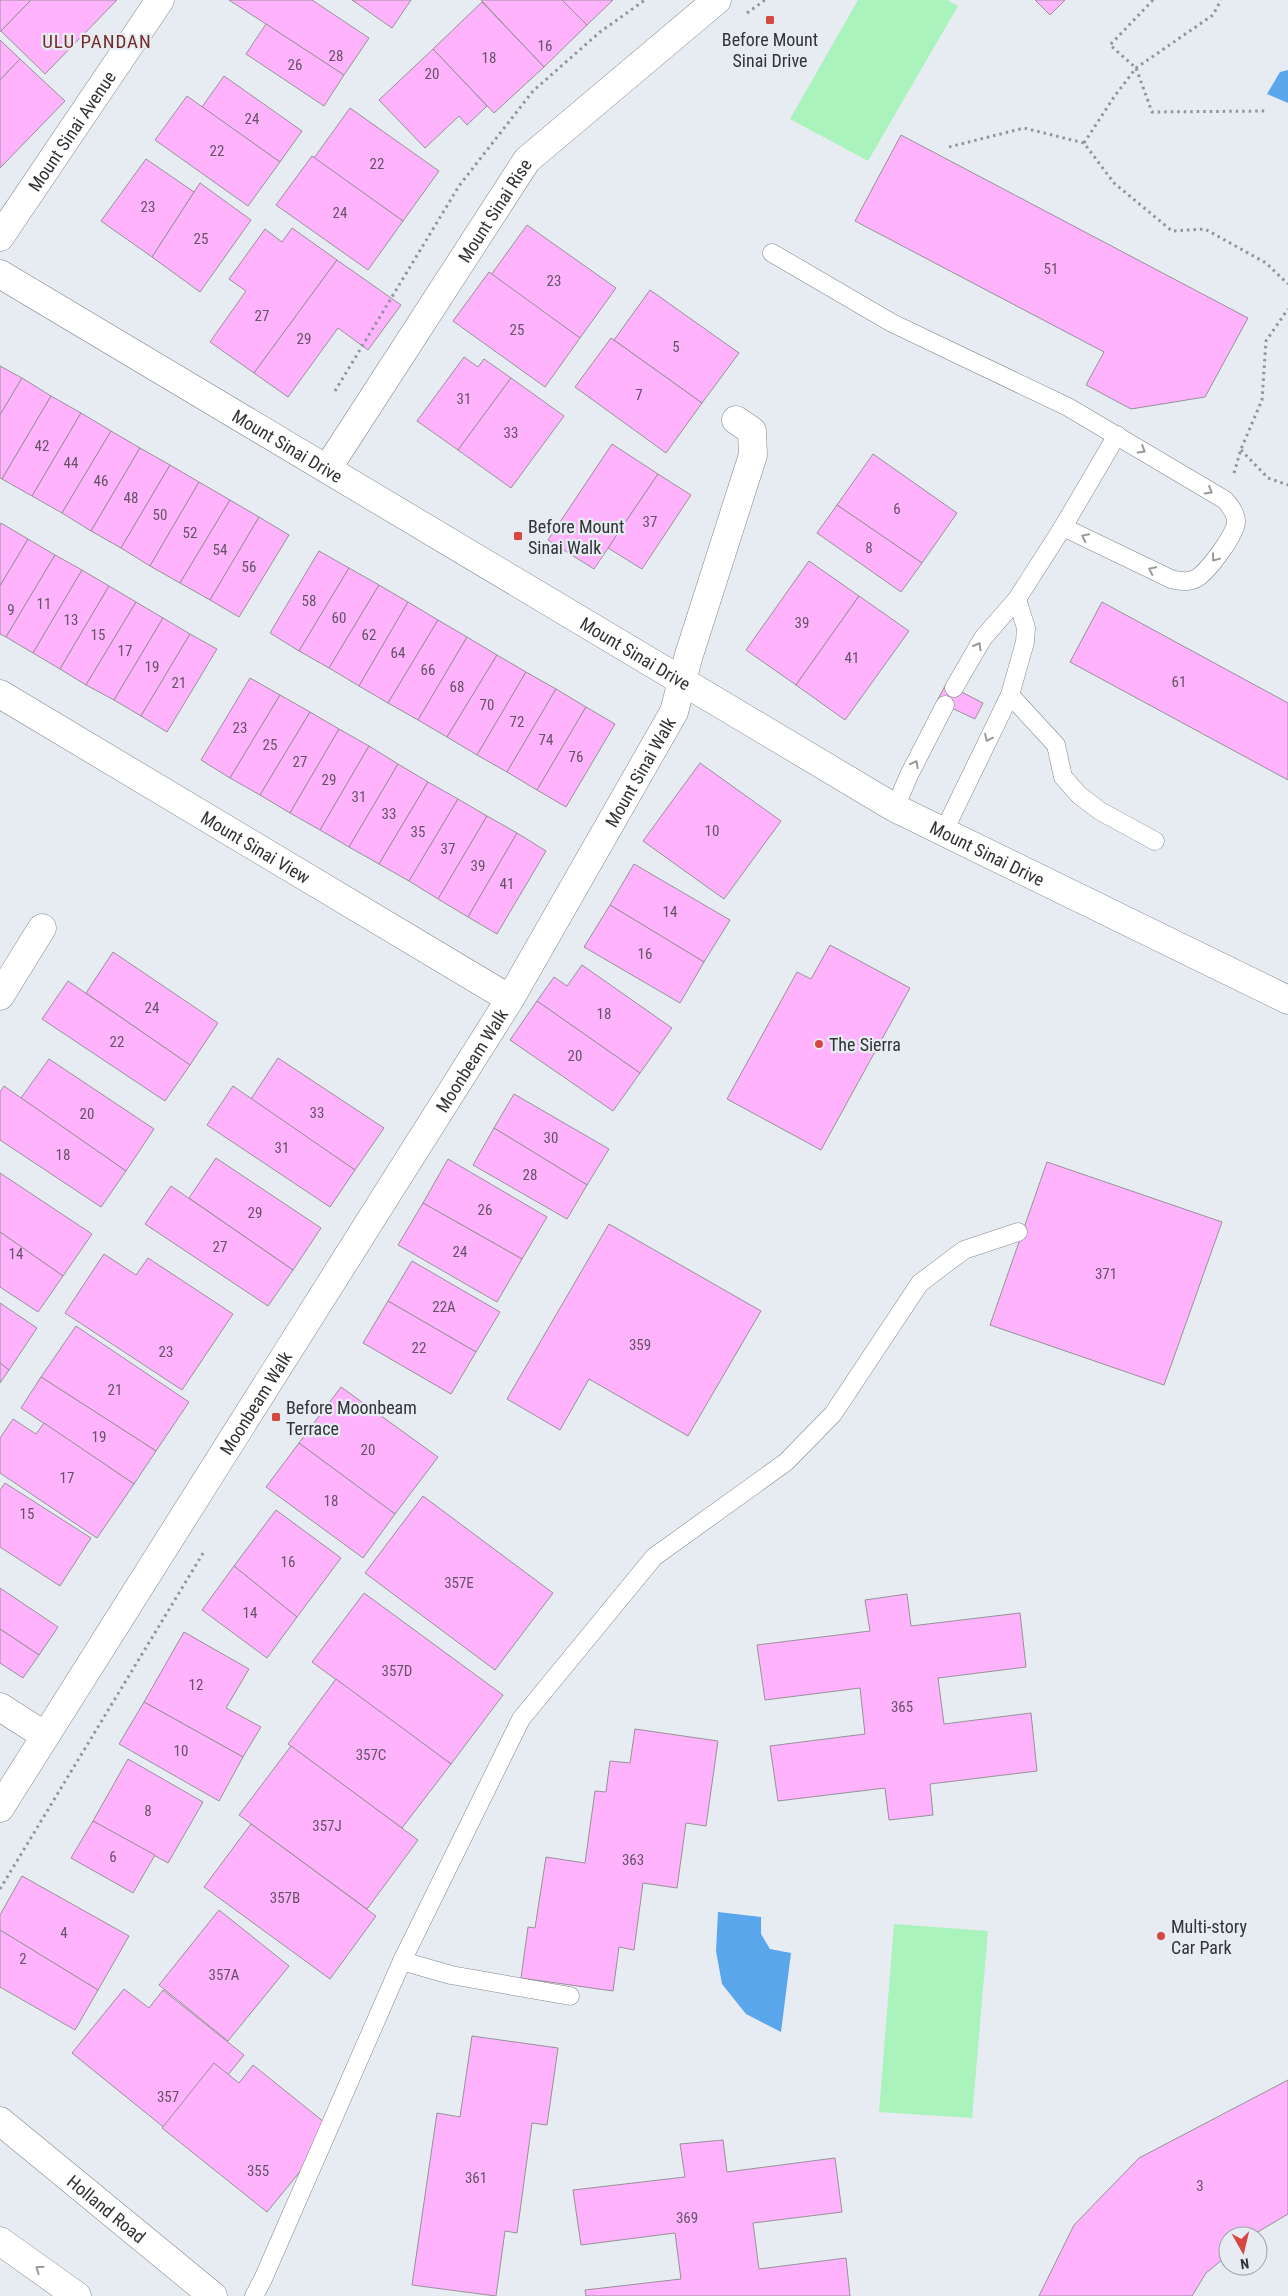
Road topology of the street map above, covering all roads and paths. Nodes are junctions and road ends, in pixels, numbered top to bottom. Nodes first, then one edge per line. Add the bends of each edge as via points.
1 (160, 0) edge
2 (717, 0) edge
3 (765, 0) edge
4 (1153, 0) edge
5 (1221, 0) edge
6 (743, 16) dead end
7 (1136, 68) junction
8 (1267, 111) dead end
9 (1084, 143) junction
10 (949, 147) dead end
11 (0, 238) edge
12 (772, 253) dead end
13 (0, 274) edge
14 (1288, 284) edge
15 (1288, 309) edge
16 (736, 420) dead end
17 (1117, 435) junction
18 (1241, 449) junction
19 (327, 469) junction
20 (1288, 485) edge
21 (1226, 500) junction
22 (1063, 527) junction
23 (1017, 599) junction
24 (682, 682) junction
25 (954, 688) dead end
26 (0, 694) edge
27 (1010, 695) junction
28 (946, 705) dead end
29 (895, 808) junction
30 (943, 833) junction
31 (1155, 841) dead end
32 (42, 928) dead end
33 (0, 996) edge
34 (510, 999) junction
35 (1288, 1000) edge
36 (1018, 1232) dead end
37 (0, 1707) edge
38 (44, 1734) junction
39 (0, 1808) edge
40 (402, 1961) junction
41 (570, 1996) dead end
42 (0, 2121) edge
43 (0, 2241) edge
44 (77, 2296) edge
45 (213, 2296) edge
46 (254, 2296) edge

1 - 11 street, Mount Sinai Avenue
2 - 19 street, Mount Sinai Rise via 527,160
3 - 6 path
4 - 7 path via 1110,45
5 - 7 path via 1213,16
7 - 8 path via 1152,112
7 - 9 path
9 - 10 path via 1024,128
9 - 14 path via 1114,183 1172,231 1205,229 1266,264
12 - 17 lane via 892,323 1068,407
13 - 19 street, Mount Sinai Drive
15 - 18 path via 1266,341 1262,400
16 - 24 street, Mount Sinai Walk via 752,431 753,455
17 -> 21 lane
17 - 22 lane
18 - 20 path via 1268,478
18 - 21 path
19 - 24 street, Mount Sinai Drive
21 -> 22 lane via 1236,522 1230,537 1208,567 1197,578 1185,582 1171,579
22 - 23 lane
25 -> 23 lane via 983,638
23 - 27 lane via 1026,628 1025,642
24 - 29 street, Mount Sinai Drive
24 - 34 street, Mount Sinai Walk via 674,712
26 - 34 street, Mount Sinai View
27 -> 30 lane
27 - 31 lane via 1056,745 1063,777 1079,795 1100,811
29 -> 28 lane via 908,775
29 - 30 street, Mount Sinai Drive
30 - 35 street, Mount Sinai Drive
32 - 33 street
34 - 38 street, Moonbeam Walk
36 - 40 lane via 964,1250 920,1283 833,1414 786,1462 654,1557 521,1719
37 - 38 street
38 - 39 street, Moonbeam Walk
40 - 41 lane via 451,1975
40 - 46 lane
42 - 45 street, Holland Road
44 -> 43 street

